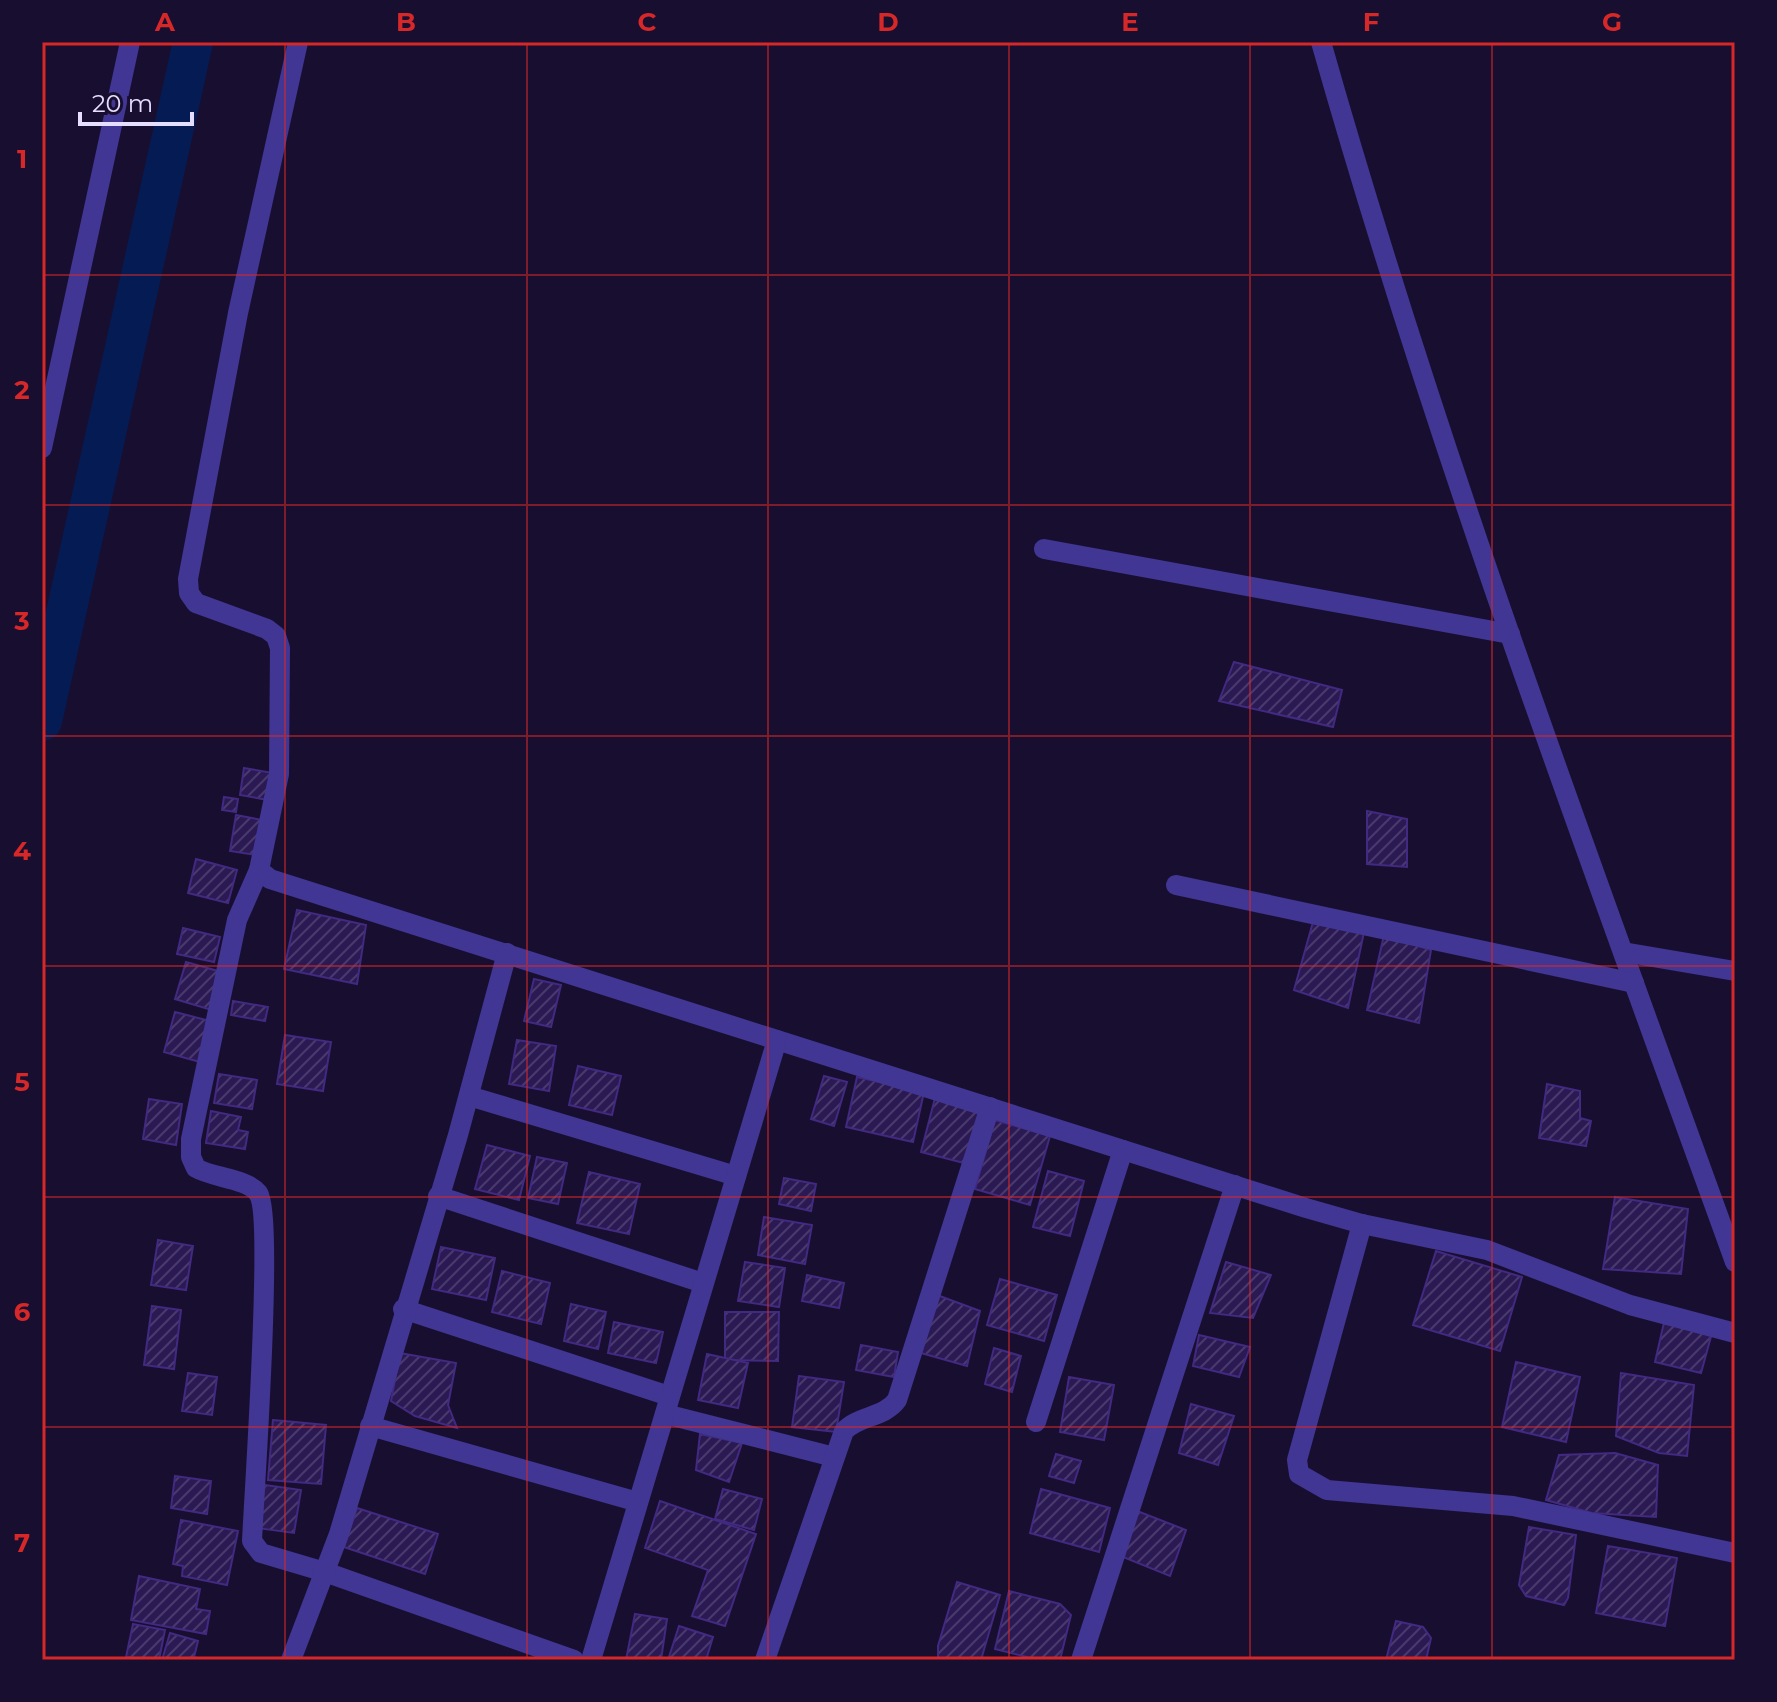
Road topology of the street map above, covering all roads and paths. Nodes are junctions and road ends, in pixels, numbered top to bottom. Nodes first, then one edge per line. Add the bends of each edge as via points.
1 (130, 42) edge
2 (298, 42) edge
3 (1321, 42) edge
4 (42, 448) edge
5 (1044, 549) dead end
6 (1510, 634) junction
7 (259, 870) junction
8 (1176, 885) dead end
9 (1623, 952) junction
10 (507, 953) junction
11 (1735, 971) edge
12 (1634, 983) junction
13 (777, 1040) junction
14 (469, 1096) junction
15 (990, 1107) junction
16 (1123, 1150) junction
17 (736, 1176) junction
18 (1235, 1185) junction
19 (438, 1196) junction
20 (1362, 1224) junction
21 (1735, 1262) edge
22 (703, 1283) junction
23 (403, 1309) junction
24 (1735, 1333) edge
25 (667, 1405) junction
26 (1036, 1422) dead end
27 (370, 1426) junction
28 (834, 1457) junction
29 (638, 1502) junction
30 (1735, 1553) edge
31 (325, 1572) junction
32 (569, 1659) edge
33 (291, 1660) edge
34 (591, 1660) edge
35 (765, 1660) edge
36 (1081, 1660) edge

1 - 4 street
2 - 7 street via 238,313 188,579 196,603 267,629 280,648 279,774
3 - 6 street via 1378,245
5 - 6 street
6 - 9 street
7 - 10 street via 270,879
7 - 31 street via 237,920 191,1157 196,1168 249,1187 262,1201 264,1282 252,1541 261,1553
8 - 12 street
9 - 11 street
9 - 12 street
10 - 13 street
10 - 14 street
12 - 21 street
13 - 15 street
13 - 17 street
14 - 17 street
14 - 19 street
15 - 16 street
15 - 28 street via 897,1400 890,1409 854,1421
16 - 18 street
16 - 26 street
17 - 22 street
18 - 20 street
18 - 36 street
19 - 22 street
19 - 23 street
20 - 24 street via 1487,1250 1630,1305
20 - 30 street via 1297,1460 1299,1474 1327,1490 1513,1506
22 - 25 street
23 - 25 street
23 - 27 street
25 - 28 street
25 - 29 street
27 - 29 street
27 - 31 street
28 - 35 street
29 - 34 street
31 - 32 street
31 - 33 street

